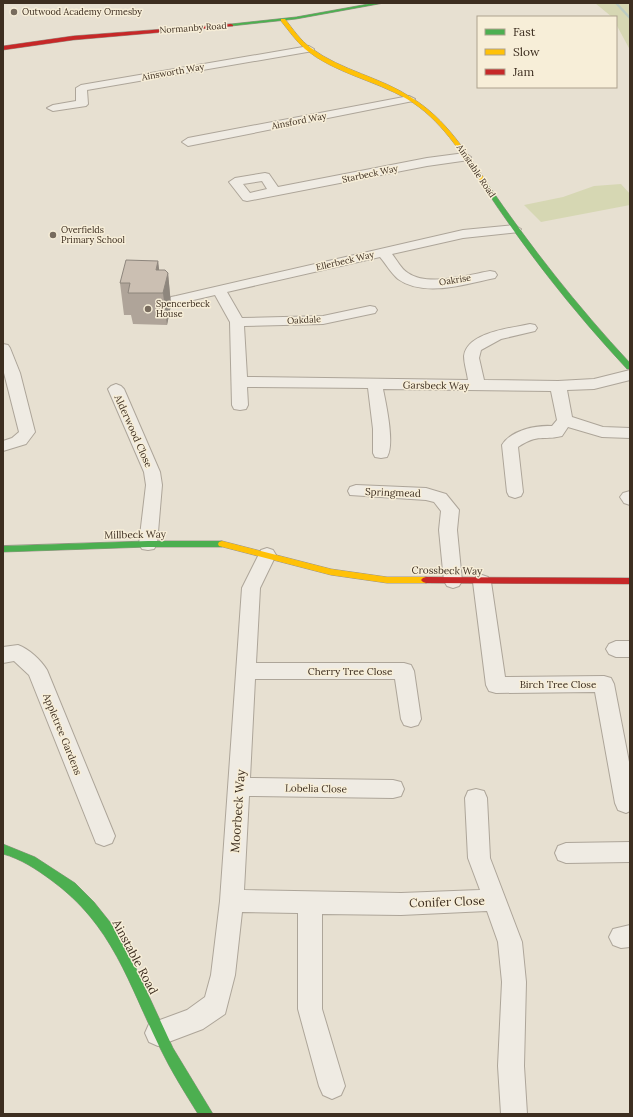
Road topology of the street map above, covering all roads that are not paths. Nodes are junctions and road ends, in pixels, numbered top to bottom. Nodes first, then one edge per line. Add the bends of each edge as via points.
1 (382, 3) edge
2 (283, 20) junction
3 (3, 48) edge
4 (309, 49) junction
5 (409, 99) junction
6 (53, 108) dead end
7 (188, 142) dead end
8 (465, 157) junction
9 (275, 192) dead end
10 (514, 229) junction
11 (383, 253) junction
12 (490, 275) dead end
13 (219, 290) junction
14 (176, 300) dead end
15 (370, 310) dead end
16 (237, 322) junction
17 (530, 328) dead end
18 (3, 348) edge
19 (630, 367) edge
20 (630, 375) edge
21 (240, 382) junction
22 (375, 384) junction
23 (477, 386) junction
24 (558, 386) junction
25 (116, 389) dead end
26 (240, 405) dead end
27 (565, 420) junction
28 (630, 433) edge
29 (3, 446) edge
30 (381, 453) dead end
31 (356, 491) dead end
32 (515, 492) dead end
33 (148, 544) junction
34 (3, 548) edge
35 (267, 555) junction
36 (453, 581) junction
37 (630, 581) edge
38 (482, 582) junction
39 (3, 655) edge
40 (247, 671) junction
41 (411, 719) dead end
42 (240, 786) junction
43 (393, 789) dead end
44 (476, 798) dead end
45 (626, 803) dead end
46 (104, 836) dead end
47 (3, 849) edge
48 (630, 852) edge
49 (566, 853) dead end
50 (494, 900) junction
51 (232, 901) junction
52 (310, 904) junction
53 (158, 1032) junction
54 (332, 1086) dead end
55 (206, 1114) edge
56 (514, 1114) edge

1 - 2 street, Normanby Road
2 - 3 street, Normanby Road via 109,34
2 - 4 street, Ainstable Road
4 - 5 street, Ainstable Road via 335,64 392,88
4 - 6 street, Ainsworth Way via 81,88 82,104
5 - 7 street, Ainsford Way
5 - 8 street, Ainstable Road via 443,124
8 - 9 street, Starbeck Way
8 - 10 street, Ainstable Road
10 - 11 street, Ellerbeck Way via 463,234
10 - 19 street, Ainstable Road via 596,332
11 - 12 street, Oakrise via 403,276 412,281 431,284
11 - 13 street, Ellerbeck Way
13 - 14 street, Ellerbeck Way
13 - 16 street
15 - 16 street, Oakdale via 323,320
16 - 21 street
17 - 23 street via 485,339 476,344 472,354
18 - 29 street via 27,432 25,437 16,443
20 - 24 street, Garsbeck Way via 594,384
21 - 22 street, Garsbeck Way
21 - 26 street
22 - 23 street, Garsbeck Way
22 - 30 street via 381,428
23 - 24 street, Garsbeck Way
24 - 27 street
25 - 33 street, Alderwood Close via 152,472 154,485
27 - 28 street via 602,432
27 - 32 street via 556,432 538,430 510,445
31 - 36 street, Springmead via 426,494 440,498 450,510 448,530
33 - 34 street, Millbeck Way
33 - 35 street, Millbeck Way via 220,544
35 - 36 street, Crossbeck Way via 331,572 357,576 387,580
35 - 40 street, Moorbeck Way via 252,588
36 - 38 street, Crossbeck Way
37 - 38 street, Crossbeck Way
38 - 45 street, Birch Tree Close via 496,685 604,684
39 - 46 street, Appletree Gardens via 18,653 37,670
40 - 41 street, Cherry Tree Close via 404,671
40 - 42 street, Moorbeck Way
42 - 43 street, Lobelia Close
42 - 51 street, Moorbeck Way
44 - 50 street via 480,858
47 - 53 street, Ainstable Road via 14,851 49,871 83,897 110,930 138,984
48 - 49 street
50 - 52 street, Conifer Close
50 - 56 street, Conifer Close via 510,942 514,982 511,1066
51 - 52 street, Conifer Close
51 - 53 street, Moorbeck Way via 223,975 216,1005 194,1020
52 - 54 street via 310,1009
53 - 55 street, Ainstable Road via 183,1081

